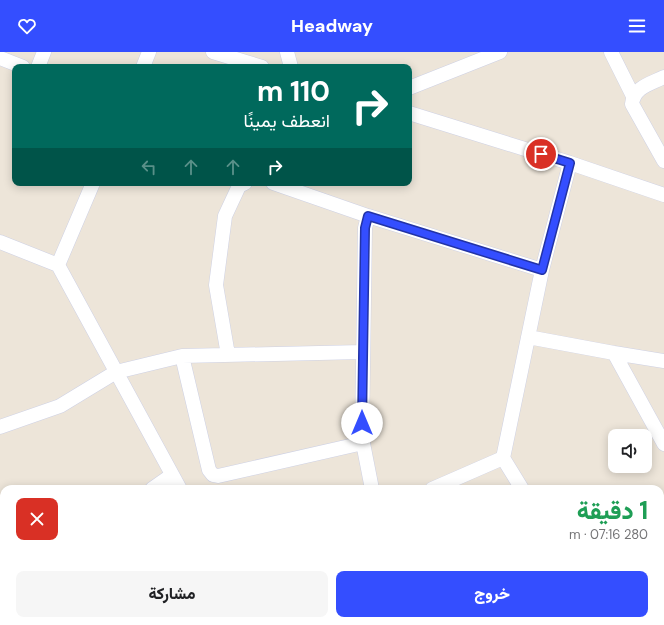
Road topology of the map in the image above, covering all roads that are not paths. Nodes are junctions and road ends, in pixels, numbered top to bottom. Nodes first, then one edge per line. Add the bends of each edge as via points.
1 (44, 52) edge
2 (149, 52) edge
3 (214, 52) edge
4 (287, 52) edge
5 (500, 52) edge
6 (611, 52) edge
7 (0, 58) edge
8 (15, 64) edge
9 (39, 64) edge
10 (144, 64) edge
11 (252, 64) edge
12 (290, 64) edge
13 (664, 77) edge
14 (412, 87) edge
15 (633, 96) junction
16 (412, 114) edge
17 (664, 161) edge
18 (570, 163) junction
19 (92, 186) edge
20 (240, 186) edge
21 (282, 186) edge
22 (664, 195) edge
23 (368, 216) junction
24 (0, 242) edge
25 (58, 265) junction
26 (542, 270) junction
27 (528, 337) junction
28 (362, 352) junction
29 (614, 353) junction
30 (228, 355) junction
31 (182, 356) junction
32 (664, 361) edge
33 (116, 372) junction
34 (0, 427) edge
35 (363, 443) junction
36 (664, 444) edge
37 (503, 458) junction
38 (172, 475) junction
39 (158, 485) edge
40 (178, 485) edge
41 (371, 485) edge
42 (441, 485) edge
43 (520, 485) edge

1 - 9 street
2 - 10 street
3 - 11 street
4 - 12 street
5 - 14 street
6 - 15 street
7 - 8 street
13 - 15 street via 640,89
15 - 17 street via 632,104
16 - 18 street
18 - 22 street
18 - 26 street
19 - 25 street
20 - 30 street via 226,216 216,285
21 - 23 street
23 - 26 street
23 - 28 street via 365,228
24 - 25 street
25 - 33 street
26 - 27 street
27 - 29 street
27 - 37 street
28 - 30 street
28 - 35 street
29 - 32 street
29 - 36 street
30 - 31 street
31 - 33 street
31 - 35 street via 209,470 213,475 218,476
33 - 34 street via 60,406
33 - 38 street
35 - 41 street
37 - 42 street
37 - 43 street
38 - 39 street
38 - 40 street

